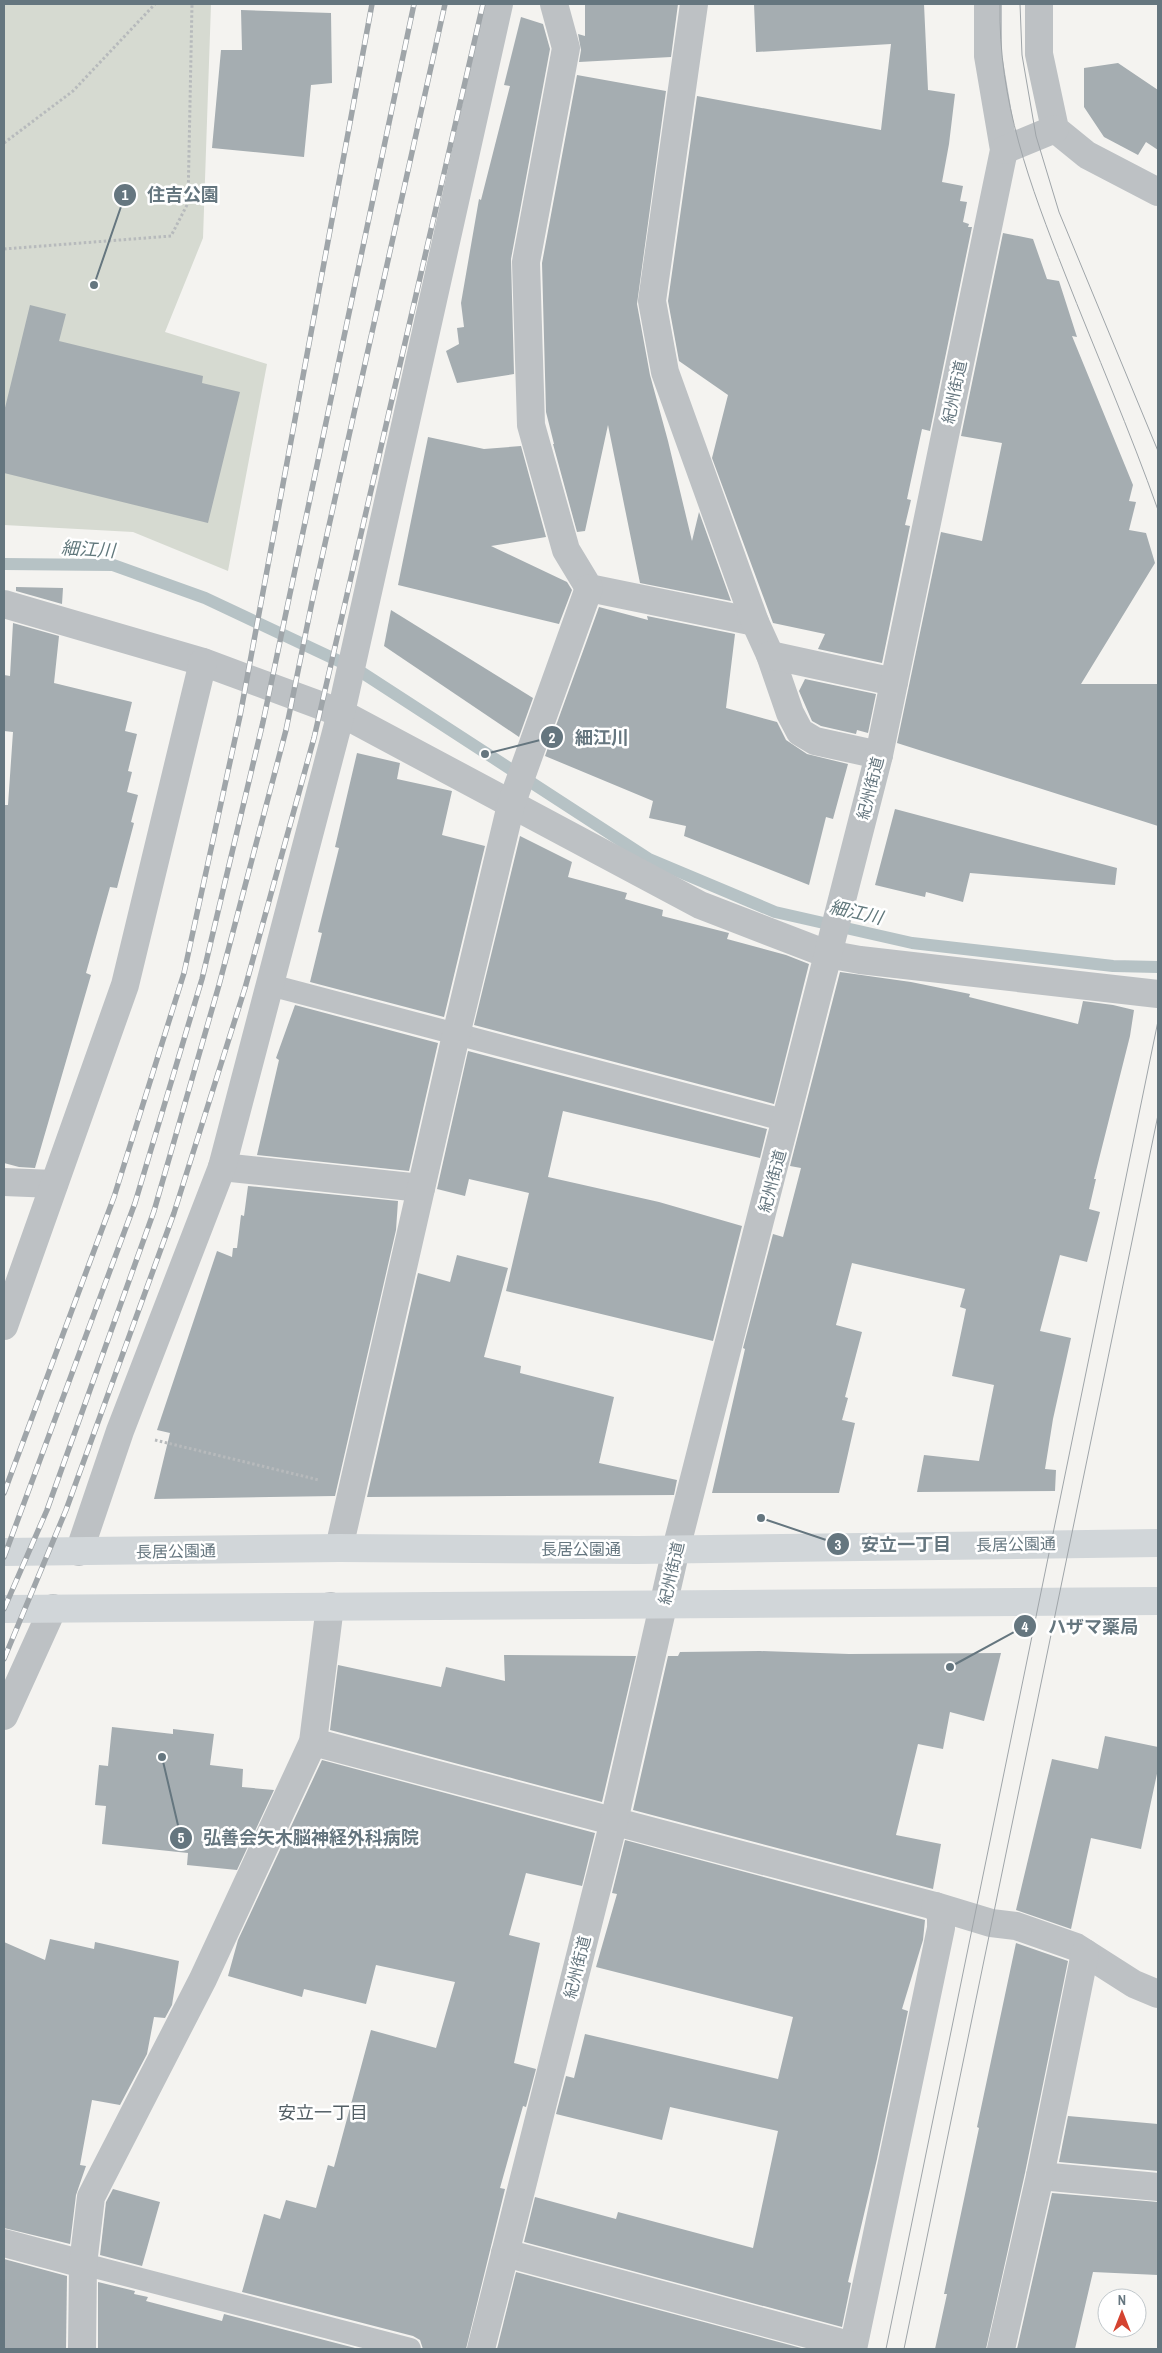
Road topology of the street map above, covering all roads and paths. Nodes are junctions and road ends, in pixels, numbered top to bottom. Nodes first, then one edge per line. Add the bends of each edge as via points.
1 (155, 4) edge
2 (192, 4) edge
3 (499, 4) edge
4 (554, 4) edge
5 (694, 4) edge
6 (988, 4) edge
7 (1039, 4) edge
8 (1055, 129) junction
9 (4, 142) edge
10 (1004, 150) junction
11 (1158, 192) edge
12 (4, 250) edge
13 (589, 588) junction
14 (4, 604) edge
15 (755, 622) junction
16 (770, 655) junction
17 (203, 662) junction
18 (894, 682) junction
19 (343, 704) junction
20 (879, 755) junction
21 (512, 804) junction
22 (829, 947) junction
23 (270, 985) junction
24 (1158, 994) edge
25 (456, 1035) junction
26 (787, 1121) junction
27 (222, 1167) junction
28 (4, 1182) edge
29 (54, 1184) junction
30 (421, 1188) junction
31 (4, 1326) edge
32 (120, 1431) junction
33 (352, 1489) junction
34 (1158, 1543) edge
35 (339, 1548) junction
36 (676, 1549) junction
37 (4, 1552) edge
38 (79, 1552) junction
39 (1158, 1600) edge
40 (665, 1604) junction
41 (330, 1606) junction
42 (53, 1608) junction
43 (4, 1609) edge
44 (4, 1716) edge
45 (313, 1742) junction
46 (614, 1821) junction
47 (935, 1906) junction
48 (1085, 1953) junction
49 (1158, 1994) edge
50 (1040, 2176) junction
51 (1158, 2187) edge
52 (4, 2242) edge
53 (505, 2253) junction
54 (83, 2264) junction
55 (853, 2348) edge
56 (82, 2349) edge
57 (410, 2349) edge
58 (481, 2349) edge
59 (1001, 2349) edge

1 - 9 path via 73,91
2 - 12 path via 188,203 171,236
3 - 19 street
4 - 13 street via 566,48 526,262 532,424 566,550
5 - 15 street via 652,301 665,372
6 - 10 street, 紀州街道 via 988,56
7 - 8 street via 1039,54
8 - 10 street
8 - 11 street via 1087,155
10 - 18 street, 紀州街道
13 - 15 street
13 - 21 street
14 - 17 street
15 - 16 street
16 - 18 street
16 - 20 street via 800,732 815,741
17 - 19 street
17 - 29 street via 125,985
18 - 20 street, 紀州街道
19 - 21 street
19 - 23 street
20 - 22 street, 紀州街道
21 - 22 street via 700,906
21 - 25 street
22 - 24 street via 860,960
22 - 26 street, 紀州街道
23 - 25 lane
23 - 27 street
25 - 26 lane
25 - 30 street
26 - 36 street, 紀州街道
27 - 30 street
27 - 32 street
28 - 29 street
29 - 31 street
30 - 33 street
32 - 33 path
32 - 38 street
33 - 35 street
34 - 36 highway, 長居公園通
35 - 36 highway, 長居公園通
35 - 38 highway, 長居公園通
36 - 40 street, 紀州街道
37 - 38 highway, 長居公園通
39 - 40 highway
40 - 41 highway
40 - 46 street, 紀州街道
41 - 42 highway
41 - 45 street
42 - 43 highway
42 - 44 street
45 - 46 street
45 - 54 street via 203,1979 91,2197
46 - 47 street
46 - 53 street, 紀州街道
47 - 48 street via 991,1923 1016,1926
47 - 55 street via 941,1916 942,1928
48 - 49 street via 1134,1984
48 - 50 street
50 - 51 street
50 - 59 street
52 - 54 street
53 - 55 street
53 - 58 street, 紀州街道
54 - 56 street
54 - 57 lane

